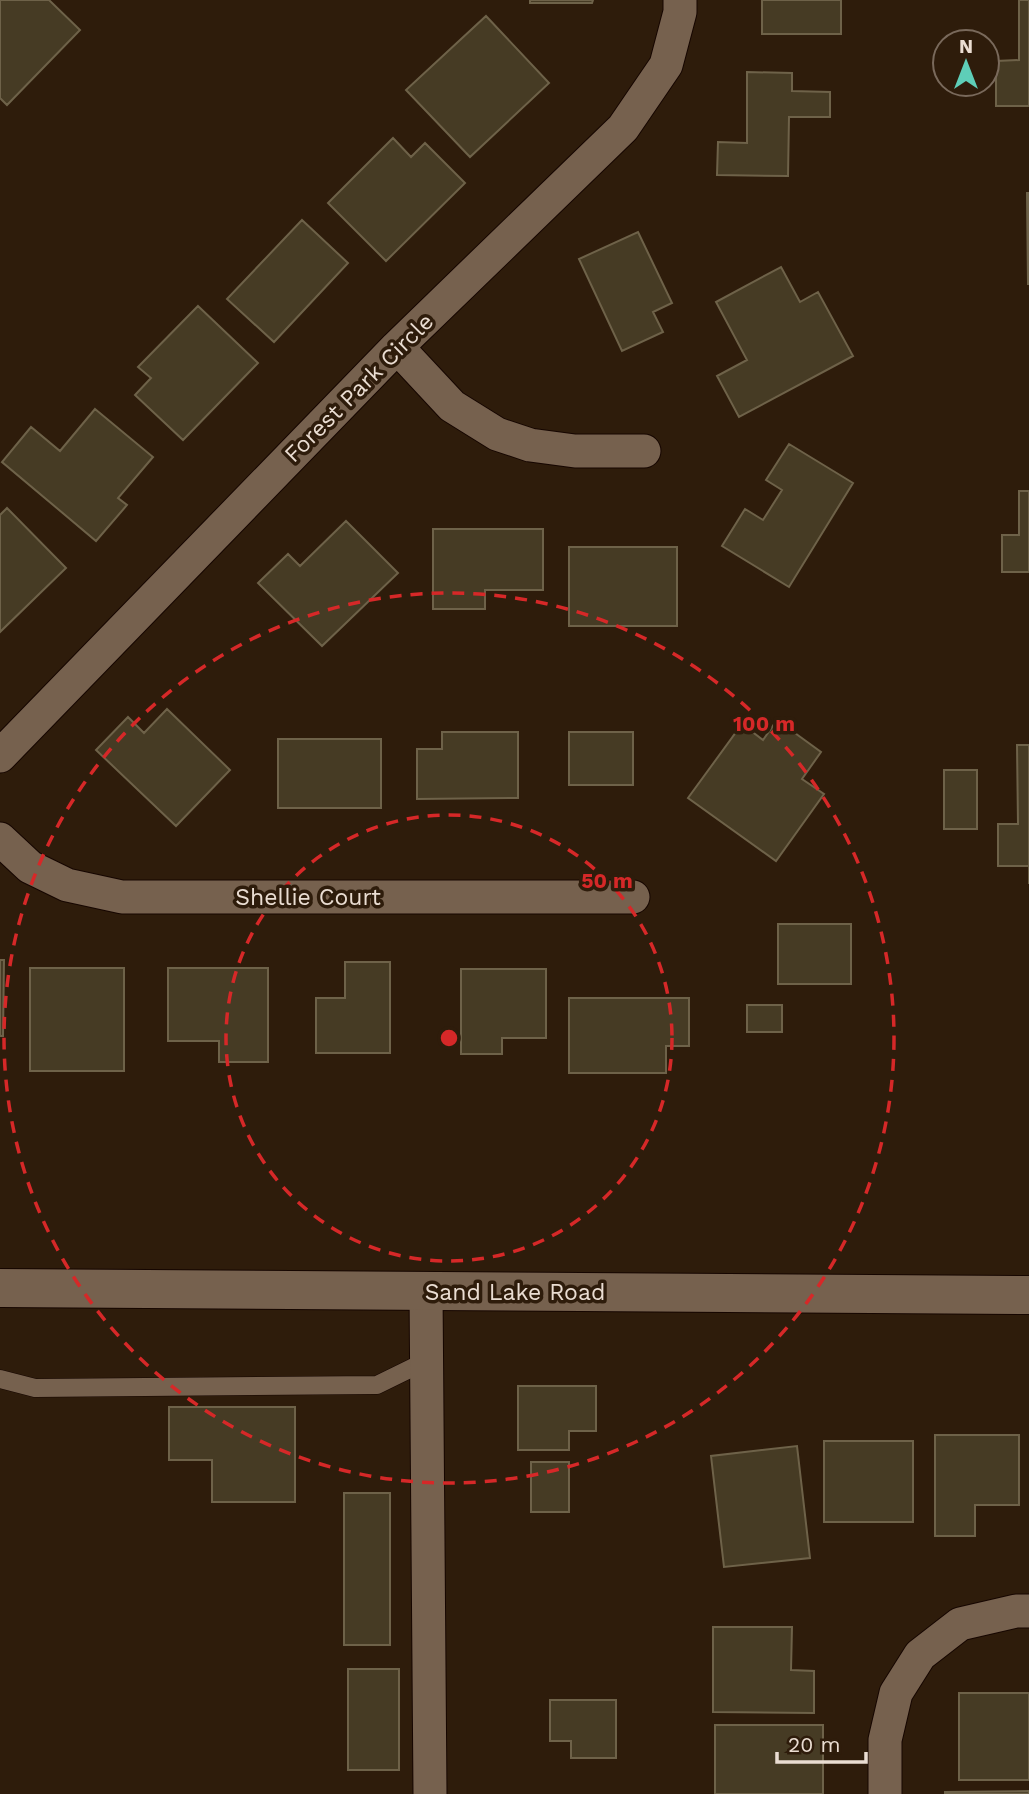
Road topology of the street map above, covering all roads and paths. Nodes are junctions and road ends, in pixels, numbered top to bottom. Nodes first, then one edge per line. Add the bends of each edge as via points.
1 (680, 0) edge
2 (397, 347) junction
3 (644, 452) dead end
4 (0, 756) edge
5 (0, 839) edge
6 (632, 897) dead end
7 (0, 1288) edge
8 (426, 1291) junction
9 (1029, 1295) edge
10 (426, 1361) junction
11 (0, 1379) edge
12 (1029, 1611) edge
13 (430, 1794) edge
14 (885, 1794) edge

1 - 2 street, Forest Park Circle via 666,65 623,128
2 - 3 street via 452,405 497,434 575,451
2 - 4 street, Forest Park Circle
5 - 6 street, Shellie Court via 30,867 67,885 122,897
7 - 8 street, Sand Lake Road
8 - 9 street, Sand Lake Road
8 - 10 street
10 - 11 lane via 377,1385 35,1388
10 - 13 street
12 - 14 street via 960,1624 920,1655 896,1693 885,1740

